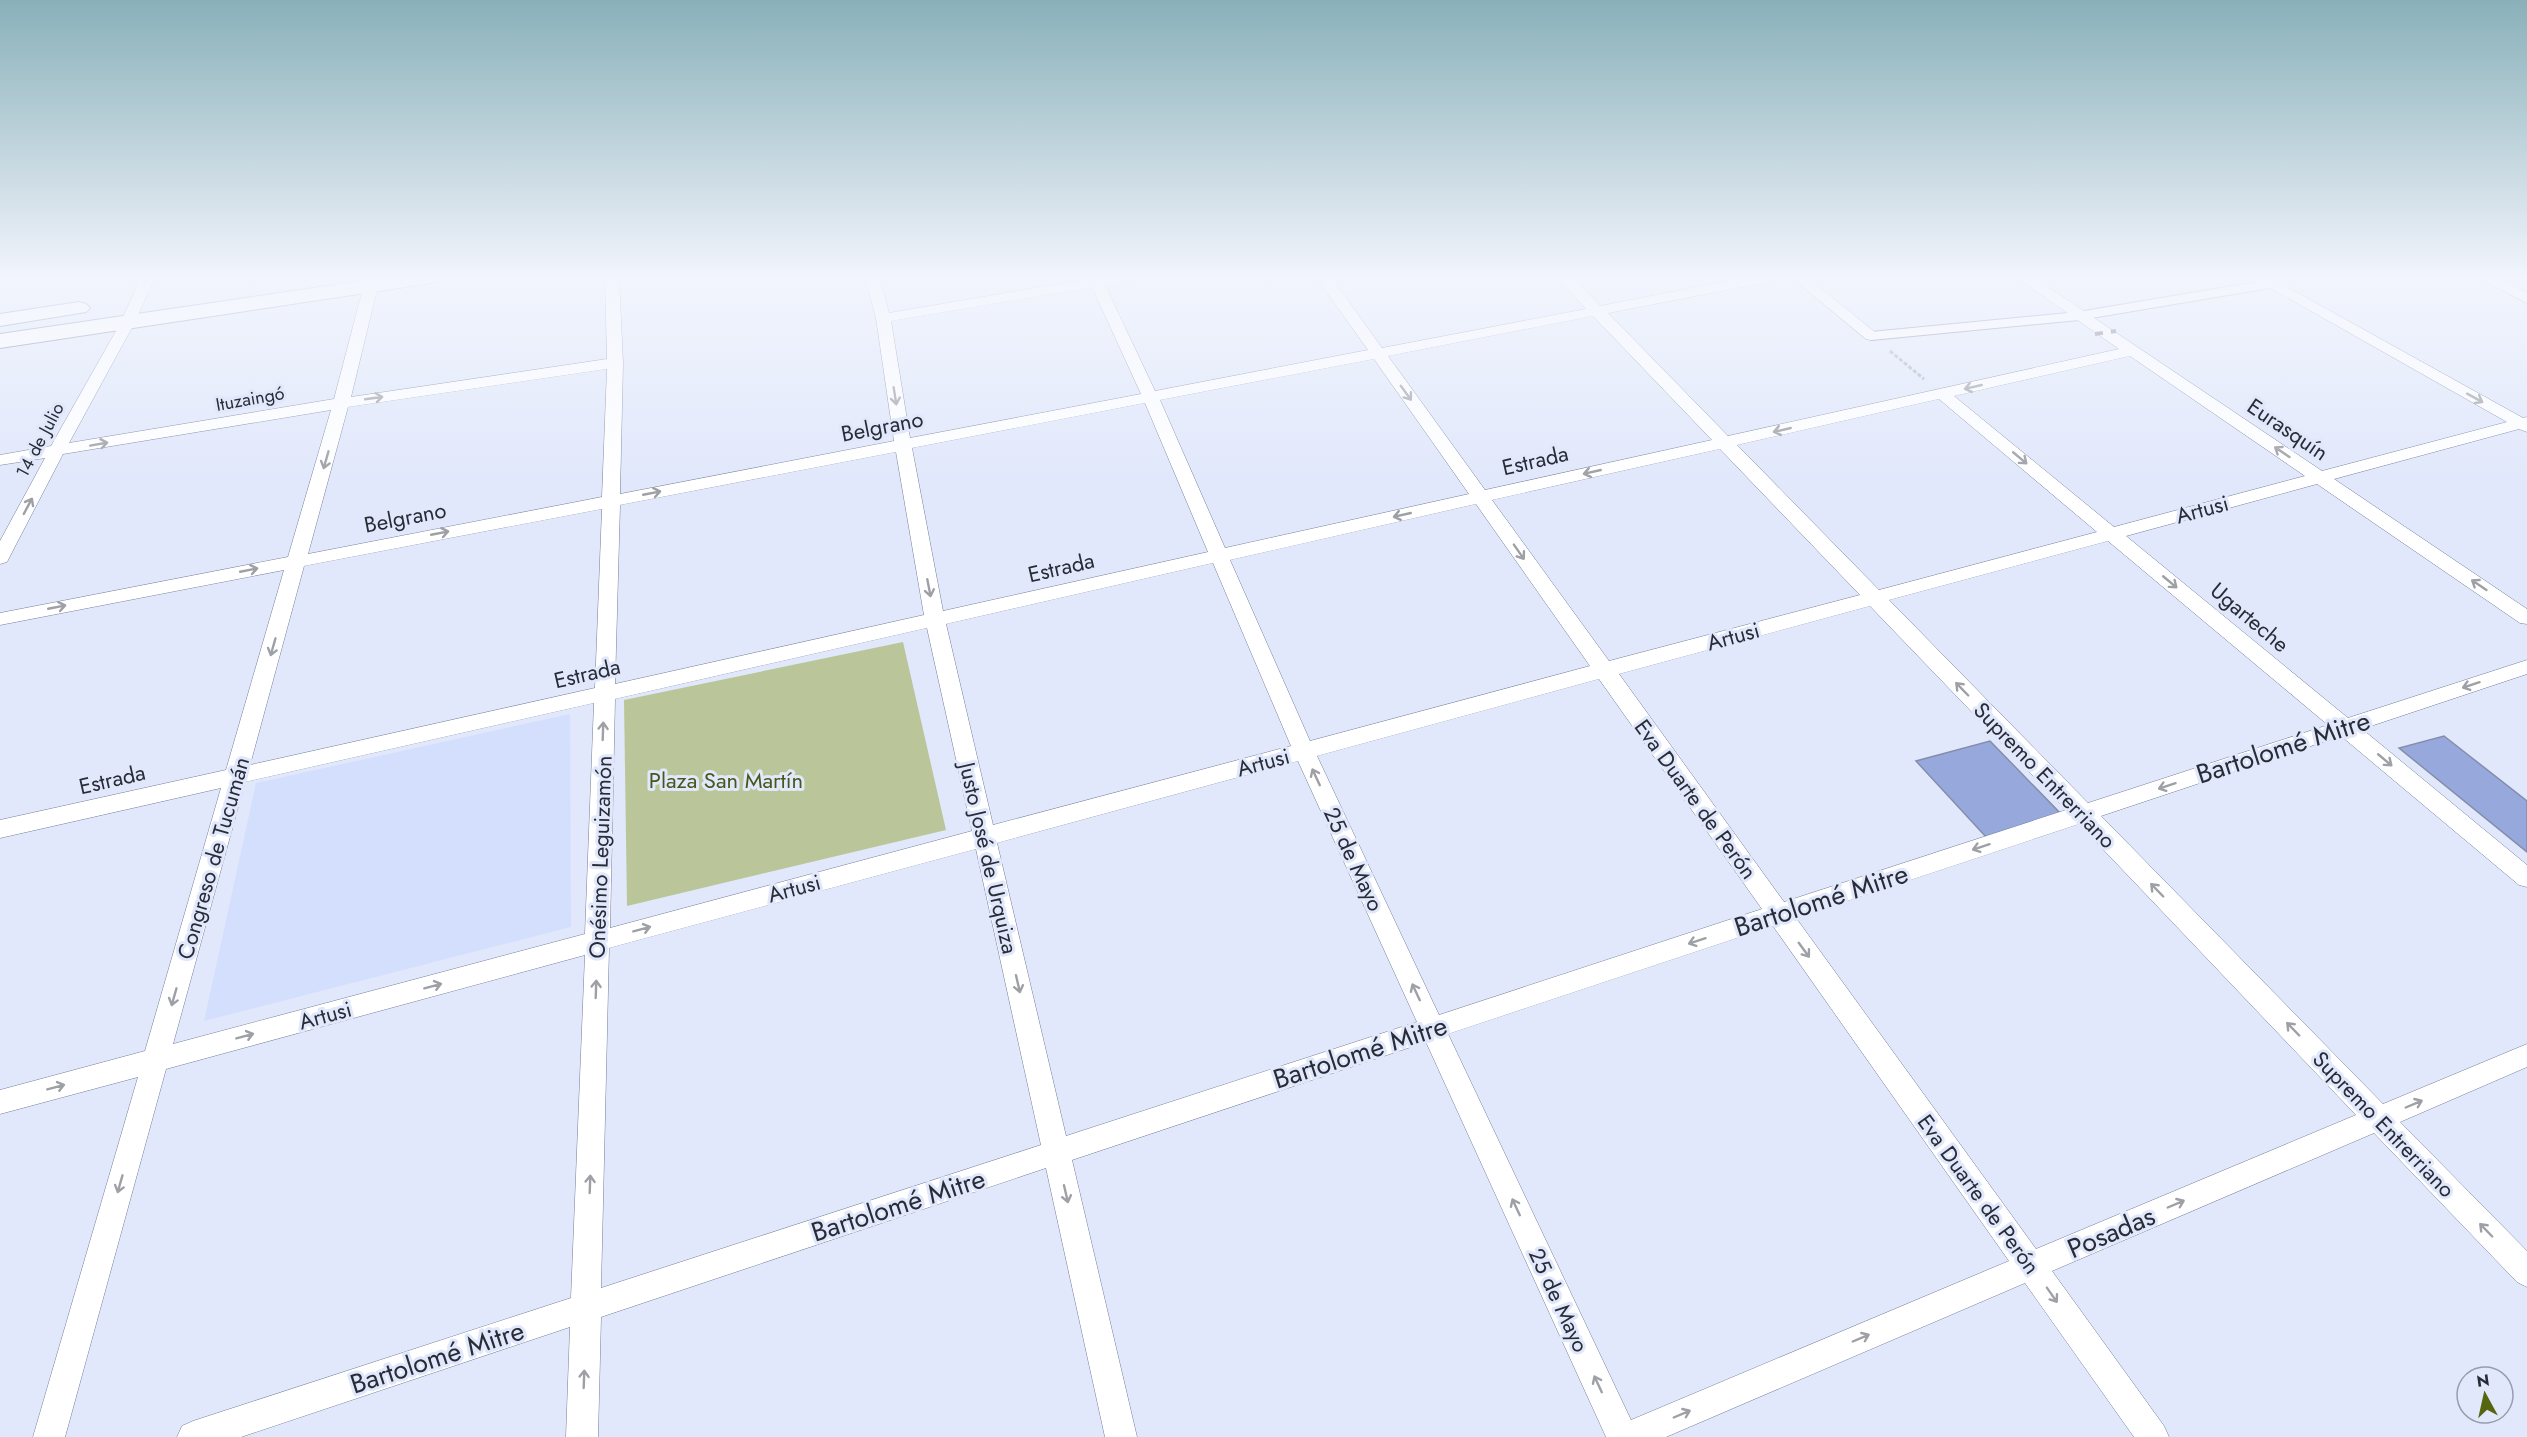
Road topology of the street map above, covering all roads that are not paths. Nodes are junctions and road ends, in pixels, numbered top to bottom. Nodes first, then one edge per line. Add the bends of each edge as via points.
1 (116, 344) edge
2 (357, 344) edge
3 (614, 344) edge
4 (887, 344) edge
5 (1125, 344) edge
6 (1371, 344) edge
7 (1418, 344) edge
8 (1629, 344) edge
9 (2121, 344) edge
10 (2380, 344) edge
11 (2132, 351) junction
12 (1377, 352) junction
13 (615, 363) junction
14 (1942, 394) junction
15 (1150, 397) junction
16 (342, 403) junction
17 (2525, 424) edge
18 (1725, 442) junction
19 (903, 445) junction
20 (57, 451) junction
21 (0, 460) edge
22 (2320, 478) junction
23 (1481, 497) junction
24 (610, 501) junction
25 (2112, 534) junction
26 (1218, 556) junction
27 (0, 558) edge
28 (297, 561) junction
29 (1874, 598) junction
30 (2527, 618) edge
31 (0, 619) edge
32 (935, 620) junction
33 (2527, 667) edge
34 (1604, 671) junction
35 (604, 693) junction
36 (2345, 727) junction
37 (1304, 751) junction
38 (237, 776) junction
39 (2083, 814) junction
40 (0, 829) edge
41 (985, 837) junction
42 (2527, 878) edge
43 (1778, 914) junction
44 (597, 941) junction
45 (1432, 1028) junction
46 (2527, 1056) edge
47 (156, 1060) junction
48 (0, 1102) edge
49 (2379, 1118) junction
50 (1056, 1153) junction
51 (2031, 1266) junction
52 (2527, 1272) edge
53 (586, 1307) junction
54 (49, 1437) edge
55 (193, 1437) edge
56 (582, 1437) edge
57 (1121, 1437) edge
58 (1622, 1437) edge
59 (1628, 1437) edge
60 (2153, 1437) edge

1 - 20 street, 14 de Julio
2 - 16 street, Congreso de Tucumán
3 - 13 street, Onésimo Leguizamón
4 -> 19 street, Justo José de Urquiza
5 - 15 street, 25 de Mayo
6 - 12 street, Eva Duarte de Perón
7 - 12 street, Belgrano
8 - 18 street, Supremo Entrerriano
9 - 11 street, Eurasquín
10 -> 17 street
11 -> 14 street, Estrada
22 -> 11 street, Eurasquín
12 - 15 street, Belgrano
12 -> 23 street, Eva Duarte de Perón
16 -> 13 street, Ituzaingó
13 - 24 street, Onésimo Leguizamón
14 -> 18 street, Estrada
14 -> 25 street, Ugarteche
15 - 19 street, Belgrano
15 - 26 street, 25 de Mayo
20 -> 16 street, Ituzaingó
16 -> 28 street, Congreso de Tucumán
17 - 22 street, Artusi
18 -> 23 street, Estrada
18 - 29 street, Supremo Entrerriano
24 -> 19 street, Belgrano
19 -> 32 street, Justo José de Urquiza
20 - 21 street, Ituzaingó
27 -> 20 street, 14 de Julio
22 - 25 street, Artusi
30 -> 22 street, Eurasquín
23 -> 26 street, Estrada
23 -> 34 street, Eva Duarte de Perón
28 -> 24 street, Belgrano
24 - 35 street, Onésimo Leguizamón
25 - 29 street, Artusi
25 -> 36 street, Ugarteche
26 - 32 street, Estrada
26 - 37 street, 25 de Mayo
31 -> 28 street, Belgrano
28 -> 38 street, Congreso de Tucumán
29 - 34 street, Artusi
39 -> 29 street, Supremo Entrerriano
32 - 35 street, Estrada
32 - 41 street, Justo José de Urquiza
33 -> 36 street, Bartolomé Mitre
34 - 37 street, Artusi
34 - 43 street, Eva Duarte de Perón
35 - 38 street, Estrada
44 -> 35 street, Onésimo Leguizamón
36 -> 39 street, Bartolomé Mitre
36 -> 42 street, Ugarteche
37 - 41 street, Artusi
45 -> 37 street, 25 de Mayo
38 - 40 street, Estrada
38 -> 47 street, Congreso de Tucumán
39 -> 43 street, Bartolomé Mitre
49 -> 39 street, Supremo Entrerriano
44 -> 41 street, Artusi
41 -> 50 street, Justo José de Urquiza
43 -> 45 street, Bartolomé Mitre
43 -> 51 street, Eva Duarte de Perón
47 -> 44 street, Artusi
53 -> 44 street, Onésimo Leguizamón
45 - 50 street, Bartolomé Mitre
58 -> 45 street, 25 de Mayo
49 -> 46 street, Posadas
48 -> 47 street, Artusi
47 -> 54 street, Congreso de Tucumán
51 -> 49 street, Posadas
52 -> 49 street, Supremo Entrerriano
50 - 53 street, Bartolomé Mitre
50 -> 57 street, Justo José de Urquiza
59 -> 51 street, Posadas
51 -> 60 street, Eva Duarte de Perón
53 - 55 street, Bartolomé Mitre
56 -> 53 street, Onésimo Leguizamón

